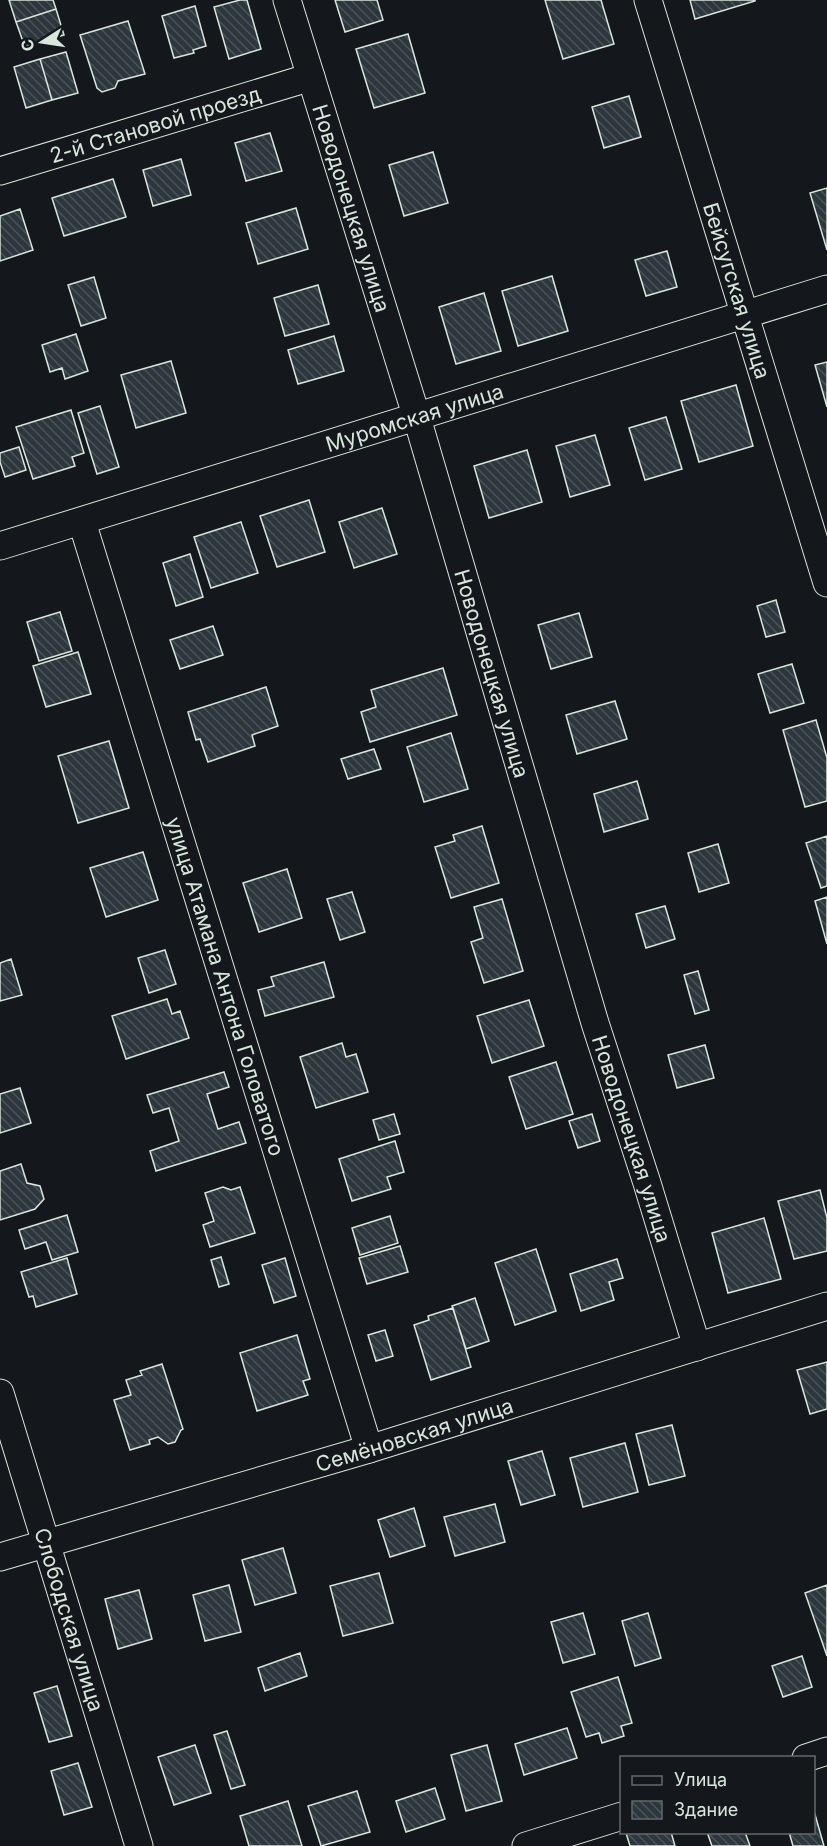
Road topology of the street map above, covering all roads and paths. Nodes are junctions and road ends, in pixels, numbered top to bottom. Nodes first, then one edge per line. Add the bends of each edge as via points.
1 (287, 0) edge
2 (648, 0) edge
3 (311, 77) junction
4 (0, 171) edge
5 (827, 289) edge
6 (746, 315) junction
7 (417, 418) junction
8 (82, 522) junction
9 (0, 546) edge
10 (827, 583) edge
11 (827, 1306) edge
12 (697, 1347) junction
13 (0, 1393) edge
14 (369, 1449) junction
15 (46, 1542) junction
16 (0, 1557) edge
17 (827, 1751) edge
18 (812, 1756) edge
19 (620, 1816) edge
20 (139, 1846) edge
21 (526, 1846) edge

1 - 3 street, Новодонецкая улица
2 - 6 street, Бейсугская улица
3 - 4 street, 2-й Становой проезд
3 - 7 street, Новодонецкая улица
5 - 6 street, Муромская улица
6 - 7 street, Муромская улица
6 - 10 street, Бейсугская улица
7 - 8 street, Муромская улица
7 - 12 street, Новодонецкая улица via 595,1023
8 - 9 street, Муромская улица
8 - 14 street, улица Атамана Антона Головатого
11 - 12 street, Семёновская улица
12 - 14 street, Семёновская улица
13 - 15 street, Слободская улица
14 - 15 street, Семёновская улица
15 - 16 street, Семёновская улица
15 - 20 street, Слободская улица
17 - 18 street
19 - 21 street

